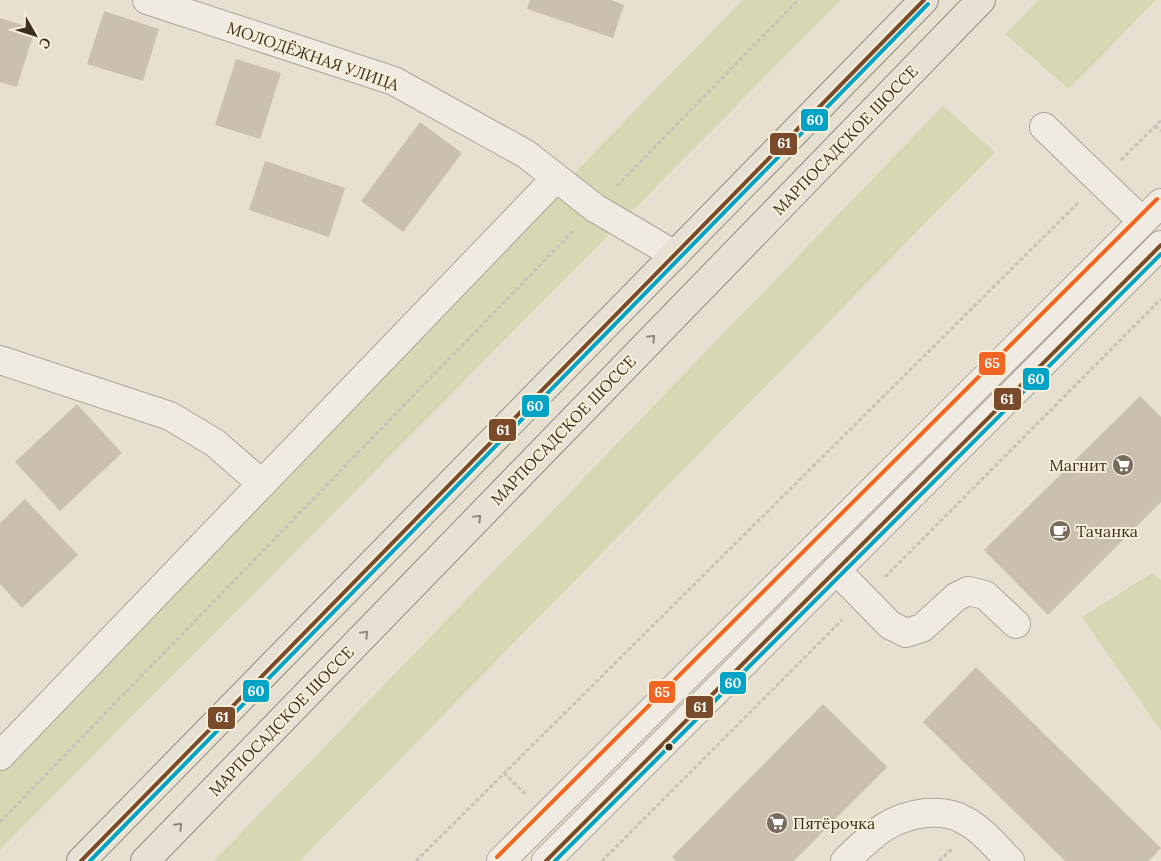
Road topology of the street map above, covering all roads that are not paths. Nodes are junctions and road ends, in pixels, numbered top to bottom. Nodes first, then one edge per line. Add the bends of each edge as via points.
1 (146, 0) edge
2 (924, 0) edge
3 (981, 0) edge
4 (1044, 127) dead end
5 (556, 178) junction
6 (1152, 212) edge
7 (1161, 245) edge
8 (675, 255) junction
9 (0, 360) edge
10 (262, 484) junction
11 (836, 570) junction
12 (1016, 624) dead end
13 (0, 756) edge
14 (81, 861) edge
15 (144, 861) edge
16 (501, 861) edge
17 (546, 861) edge
18 (846, 861) edge
19 (1010, 861) edge

1 - 5 street, МОЛОДЁЖНАЯ УЛИЦА via 394,81 526,154
2 - 8 main road
15 -> 3 main road, МАРПОСАДСКОЕ ШОССЕ
4 - 6 street
5 - 8 street, МОЛОДЁЖНАЯ УЛИЦА via 595,208
5 - 10 street
6 - 16 street
7 - 11 street
8 - 14 main road
9 - 10 street via 170,416 215,443
10 - 13 street
11 - 12 street via 890,625 906,633 922,628 956,596 968,591 985,595
11 - 17 street
18 - 19 street via 888,823 912,815 933,813 964,819

